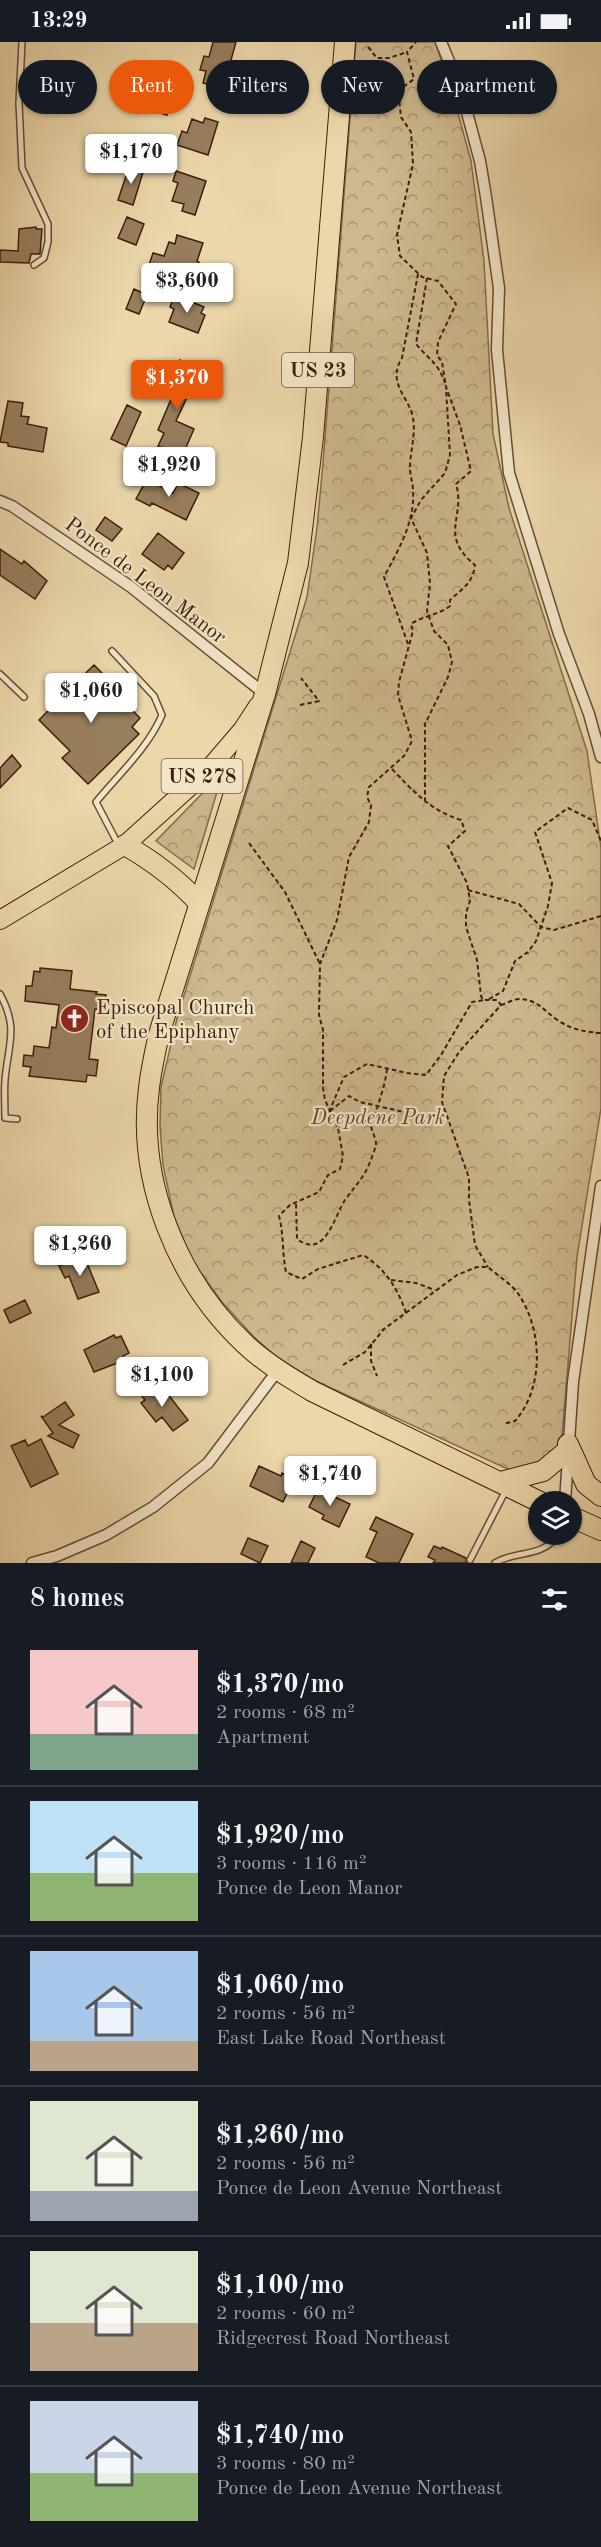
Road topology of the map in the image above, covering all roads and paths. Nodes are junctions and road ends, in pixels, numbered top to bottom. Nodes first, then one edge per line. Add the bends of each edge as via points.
1 (22, 42) edge
2 (345, 42) edge
3 (416, 42) edge
4 (441, 42) edge
5 (368, 48) dead end
6 (408, 52) junction
7 (34, 266) dead end
8 (418, 274) junction
9 (428, 279) junction
10 (446, 387) junction
11 (0, 501) edge
12 (411, 518) junction
13 (429, 616) junction
14 (408, 644) junction
15 (112, 651) dead end
16 (0, 674) edge
17 (301, 678) dead end
18 (265, 694) junction
19 (24, 697) dead end
20 (300, 705) dead end
21 (601, 757) edge
22 (392, 769) junction
23 (425, 802) junction
24 (601, 841) edge
25 (249, 843) dead end
26 (123, 847) junction
27 (468, 890) junction
28 (199, 903) junction
29 (601, 916) edge
30 (0, 920) edge
31 (541, 927) junction
32 (320, 964) junction
33 (0, 994) edge
34 (483, 1000) junction
35 (501, 1005) junction
36 (601, 1033) edge
37 (387, 1068) junction
38 (3, 1090) edge
39 (378, 1106) junction
40 (329, 1112) junction
41 (445, 1114) junction
42 (17, 1119) dead end
43 (601, 1186) edge
44 (296, 1204) junction
45 (488, 1268) junction
46 (390, 1280) junction
47 (435, 1290) junction
48 (406, 1313) junction
49 (371, 1344) junction
50 (343, 1365) dead end
51 (278, 1370) junction
52 (377, 1376) dead end
53 (503, 1424) dead end
54 (567, 1448) junction
55 (504, 1484) junction
56 (569, 1491) edge
57 (528, 1496) edge
58 (601, 1496) edge
59 (582, 1520) edge
60 (601, 1530) edge
61 (551, 1545) edge
62 (470, 1560) dead end
63 (32, 1563) edge
64 (495, 1563) edge

1 - 7 lane via 22,168 48,224 44,258
2 - 18 highway, US 23 via 306,502 298,563
3 - 6 path
4 - 21 street via 461,90 483,179 499,288 496,350 509,473
5 - 6 path via 377,58
6 - 8 path via 414,80 398,91 401,117 411,132 412,164 397,235 399,256
8 - 9 path
8 - 12 path via 402,358 397,366 397,380 413,417
9 - 10 path via 416,344 440,367
9 - 10 path via 438,281 456,304 438,342 437,355 445,372
10 - 12 path via 450,455 445,473
10 - 13 path via 471,471 456,484 459,492 454,529 461,554 475,566 470,582 450,600 450,606
11 - 18 street, Ponce de Leon Manor via 131,587
12 - 13 path via 427,553
12 - 14 path via 384,577
13 - 14 path via 411,624 413,631
13 - 23 path via 434,631 448,645 452,662 425,724
14 - 22 path via 398,695 411,741
15 - 26 lane via 154,696 162,715 156,730 96,802
16 - 19 lane
17 - 20 path via 319,701
18 - 26 main road, US 278 via 243,729 208,770
18 - 28 highway, US 23
22 - 23 path
22 - 32 path via 369,787 369,822 349,857 338,920
23 - 27 path via 461,820 465,831 448,846
24 - 31 path via 592,820 568,808 536,832 552,883
25 - 32 path via 285,892
26 - 28 highway via 157,865
26 - 30 main road, US 278
27 - 31 path via 519,904
27 - 34 path via 466,927 477,960
28 - 51 highway, US 23 via 153,1061 148,1109 150,1159 168,1231 191,1276 232,1330
29 - 31 path via 554,930
31 - 34 path via 528,952 515,961 503,991
32 - 40 path via 323,1088
33 - 38 lane via 13,1026
34 - 35 path via 497,1000
34 - 37 path via 472,1002 426,1075
35 - 36 path via 516,998 534,1002 555,1019 582,1032
35 - 41 path via 459,1052 444,1076
37 - 39 path
37 - 40 path via 367,1064 344,1077
38 - 42 lane via 5,1118
39 - 40 path via 349,1096
39 - 41 path via 426,1117
39 - 44 path via 371,1123 376,1143 370,1163 322,1240 305,1245 297,1239
40 - 44 path via 338,1128 343,1156 340,1169 328,1175 319,1192
41 - 45 path via 469,1178 475,1245
43 - 54 street
44 - 46 path via 290,1204 279,1216 286,1272 302,1279 318,1269 363,1255 375,1262
45 - 47 path via 477,1267 457,1275
45 - 53 path via 519,1295 537,1349 532,1396 515,1421
46 - 47 path
46 - 48 path
47 - 48 path
48 - 49 path
49 - 50 path
49 - 52 path via 371,1361
51 - 55 highway, US 23 via 348,1409
51 - 63 street via 208,1463 160,1501 106,1535
54 - 55 highway via 543,1471
54 - 56 street
54 - 58 highway via 586,1484
55 - 57 highway, US 23
55 - 62 lane
59 - 60 highway
61 - 64 lane via 536,1553

